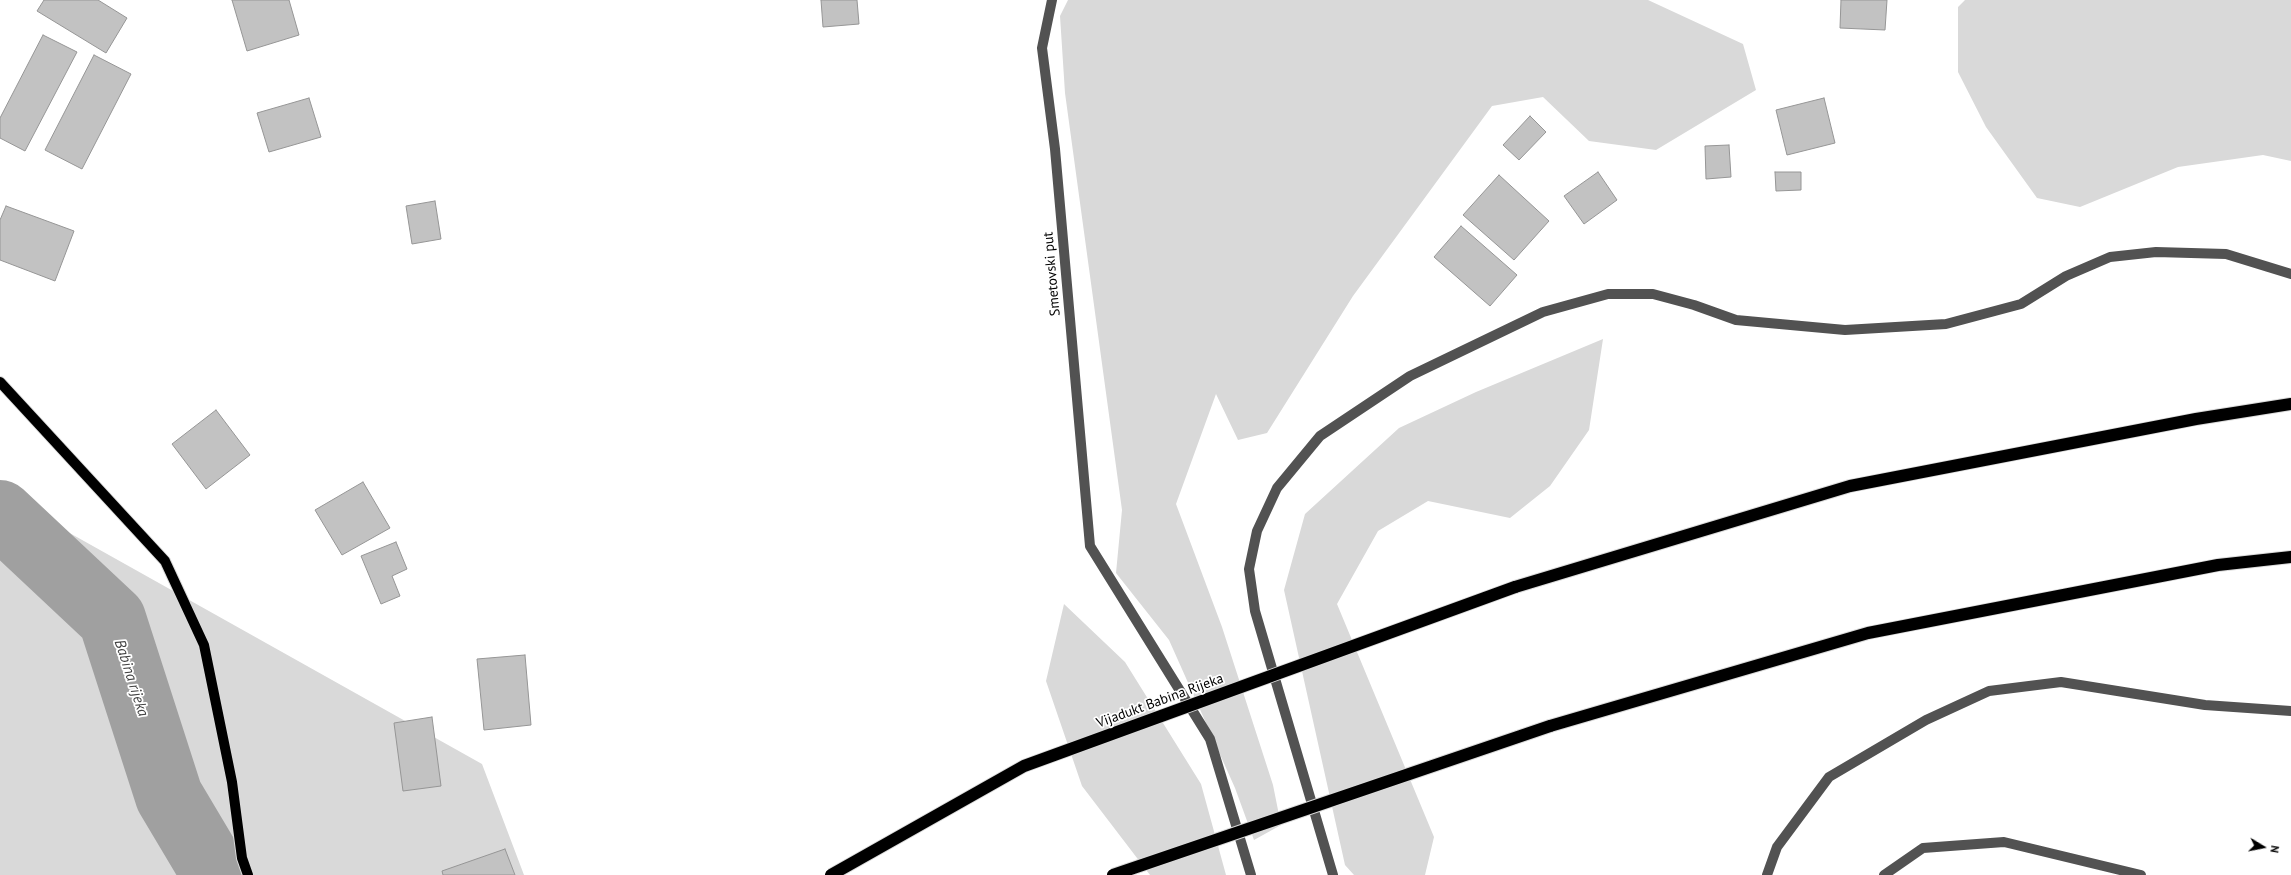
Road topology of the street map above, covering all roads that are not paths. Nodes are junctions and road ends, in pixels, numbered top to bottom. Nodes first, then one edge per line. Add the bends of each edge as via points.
1 (1052, 0) edge
2 (2291, 274) edge
3 (0, 382) edge
4 (2291, 404) edge
5 (2291, 557) edge
6 (2291, 711) edge
7 (248, 875) edge
8 (831, 875) edge
9 (1113, 875) edge
10 (1251, 875) edge
11 (1333, 875) edge
12 (1767, 875) edge
13 (1884, 875) edge
14 (2141, 875) edge

1 - 10 street, Smetovski put via 1042,48 1055,149 1090,546 1210,739
2 - 11 street via 2226,254 2156,252 2110,257 2066,276 2021,304 1946,324 1845,330 1736,320 1653,294 1608,294 1543,312 1410,376 1320,436 1277,488 1257,531 1249,569 1254,611
3 - 7 main road via 165,561 204,645 232,782 242,858
4 - 8 highway, Vijadukt Babina Rijeka, bridge via 2196,419 1850,486 1515,587 1024,766
5 - 9 highway, bridge via 2218,565 1868,633 1550,726
6 - 12 street via 2205,705 2061,682 1989,691 1926,720 1829,777 1777,847
13 - 14 street via 1923,848 2004,842

